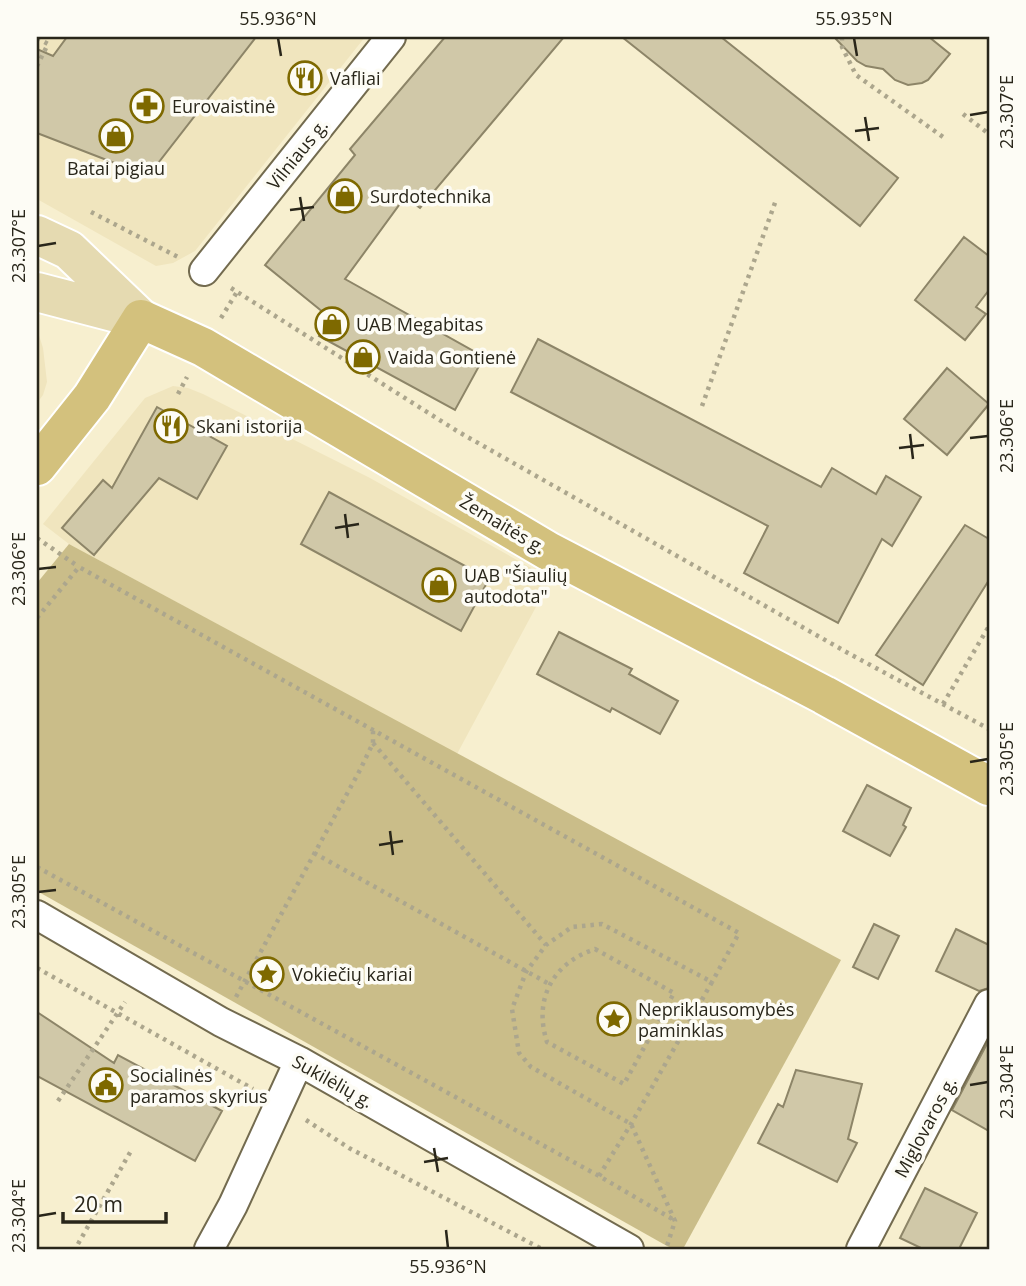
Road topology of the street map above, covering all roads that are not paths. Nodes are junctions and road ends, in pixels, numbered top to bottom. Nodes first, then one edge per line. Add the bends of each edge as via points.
1 (391, 37) edge
2 (37, 235) edge
3 (204, 271) road end
4 (37, 292) edge
5 (141, 319) junction
6 (37, 466) edge
7 (989, 786) edge
8 (37, 915) edge
9 (989, 1004) edge
10 (299, 1061) junction
11 (209, 1249) edge
12 (629, 1249) edge
13 (861, 1249) edge

1 - 3 street, Vilniaus g.
2 - 5 main road, Žemaitės g. via 69,250
4 - 5 main road
5 - 6 highway via 92,397
5 - 7 highway, Žemaitės g. via 203,347 548,551
8 - 10 street, Sukilėlių g. via 220,1022
9 - 13 street, Miglovaros g.
10 - 11 street
10 - 12 street, Sukilėlių g.

